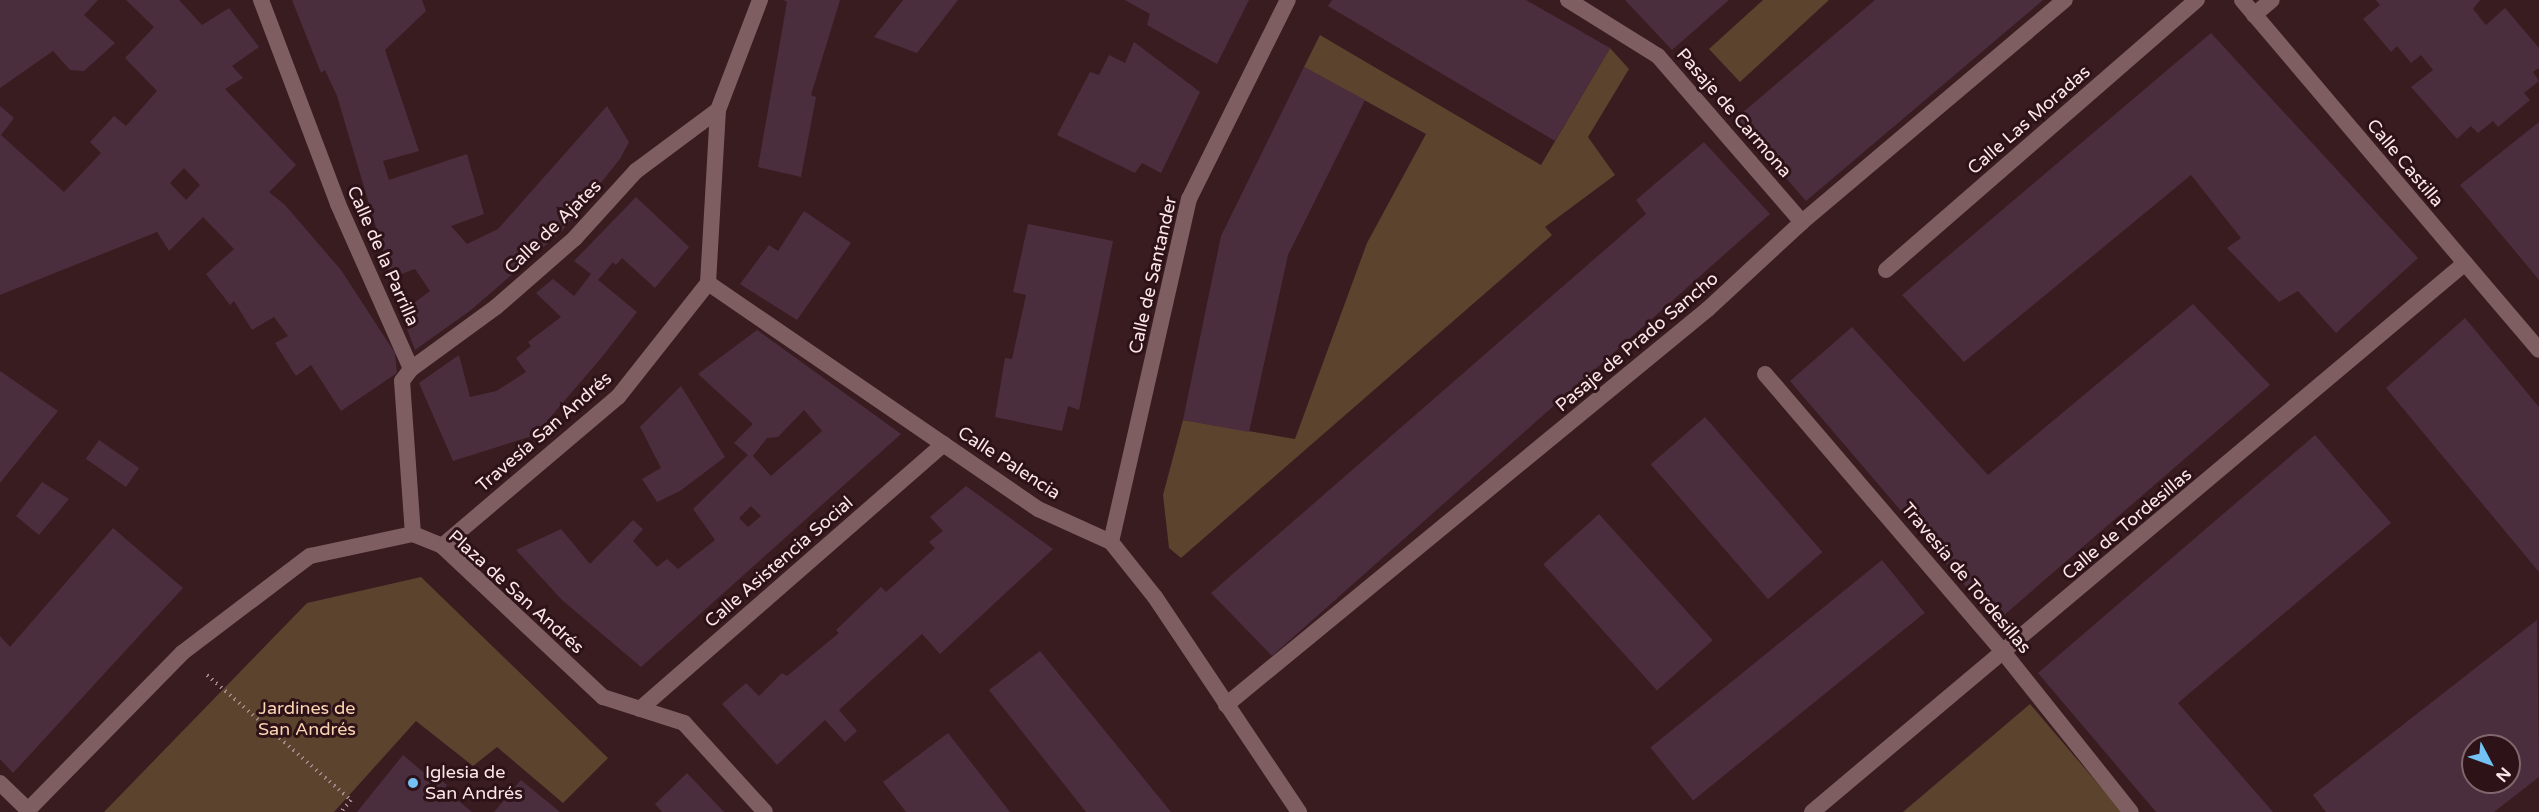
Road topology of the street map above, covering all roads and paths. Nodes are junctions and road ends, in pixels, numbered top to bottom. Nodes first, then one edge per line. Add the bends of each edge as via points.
1 (261, 0) edge
2 (760, 0) edge
3 (1288, 0) edge
4 (1568, 0) edge
5 (2065, 0) edge
6 (2197, 0) edge
7 (2242, 0) edge
8 (2272, 0) edge
9 (2254, 15) junction
10 (718, 110) junction
11 (1802, 222) junction
12 (2465, 263) junction
13 (1886, 270) dead end
14 (708, 283) junction
15 (2539, 350) edge
16 (411, 369) junction
17 (1765, 374) dead end
18 (944, 444) junction
19 (413, 534) junction
20 (1111, 542) junction
21 (442, 546) junction
22 (182, 653) junction
23 (2004, 653) junction
24 (1226, 705) junction
25 (640, 709) junction
26 (0, 783) edge
27 (27, 811) edge
28 (341, 812) edge
29 (765, 812) edge
30 (1299, 812) edge
31 (1812, 812) edge
32 (2131, 812) edge

1 - 16 street, Calle de la Parrilla via 338,204
2 - 10 street
3 - 20 street, Calle de Santander via 1189,199
4 - 11 street, Pasaje de Carmona via 1658,56
5 - 11 street, Pasaje de Prado Sancho
6 - 13 street, Calle Las Moradas
7 - 9 street, Calle Castilla
8 - 9 street
9 - 12 street, Calle Castilla
10 - 14 street
10 - 16 street, Calle de Ajates via 636,171 575,238 496,307
11 - 24 street, Pasaje de Prado Sancho via 1708,309
12 - 15 street, Calle Castilla
12 - 23 street, Calle de Tordesillas
14 - 18 street, Calle Palencia
14 - 21 street, Travesía San Andrés via 618,397
16 - 19 street via 402,381
17 - 23 street, Travesía de Tordesillas
18 - 20 street, Calle Palencia via 1038,509
18 - 25 street, Calle Asistencia Social
19 - 21 street, Plaza de San Andrés
19 - 22 street via 310,556
20 - 24 street, Calle Palencia via 1155,597
21 - 25 street, Plaza de San Andrés via 603,697
22 - 27 street
22 - 28 path via 351,800
23 - 31 street, Calle de Tordesillas
23 - 32 street, Travesía de Tordesillas
24 - 30 street, Calle Palencia
25 - 29 street, Plaza de San Andrés via 684,723
26 - 27 street

